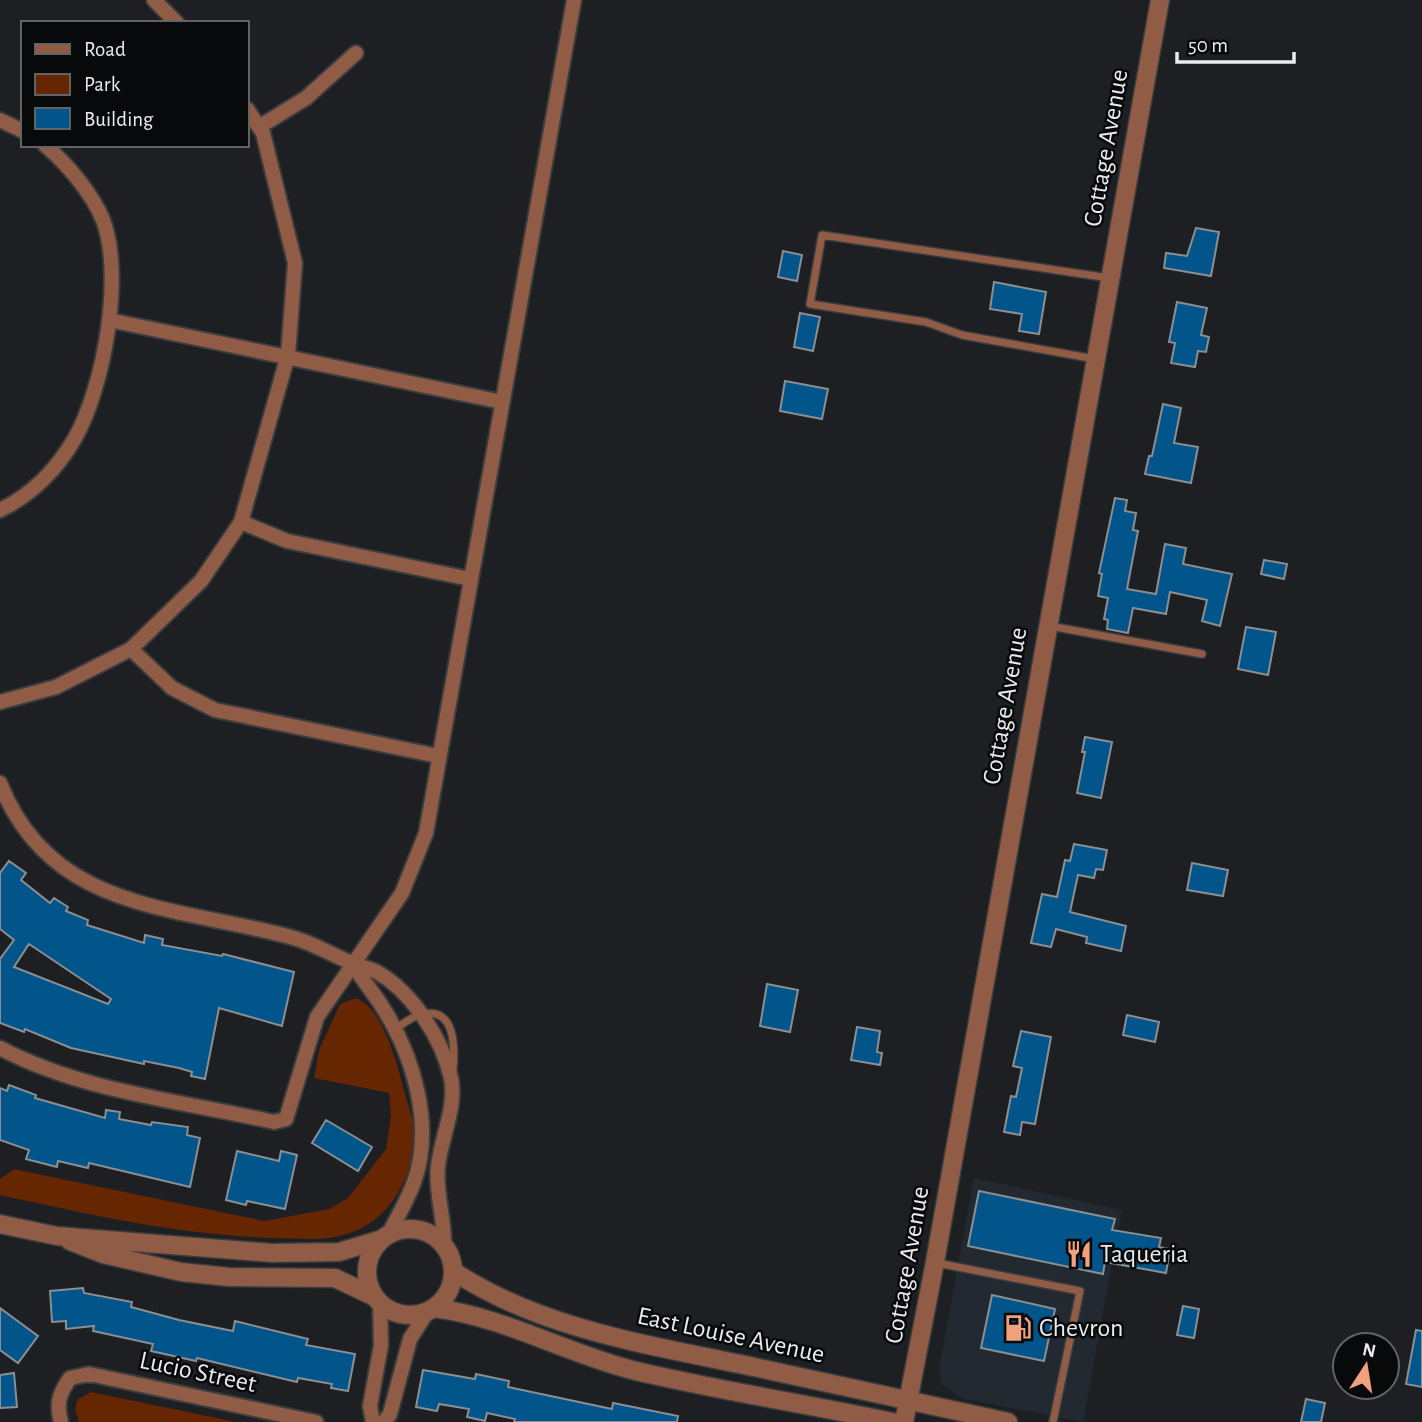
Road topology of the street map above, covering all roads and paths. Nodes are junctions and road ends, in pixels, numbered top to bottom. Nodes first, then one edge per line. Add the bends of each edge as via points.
1 (154, 0) edge
2 (574, 0) edge
3 (1160, 0) edge
4 (175, 21) edge
5 (356, 53) dead end
6 (248, 110) edge
7 (0, 120) edge
8 (259, 127) junction
9 (21, 130) edge
10 (46, 147) edge
11 (1110, 278) junction
12 (108, 320) junction
13 (288, 355) junction
14 (1095, 359) junction
15 (502, 402) junction
16 (0, 510) edge
17 (241, 522) junction
18 (470, 579) junction
19 (1046, 625) junction
20 (131, 649) junction
21 (1202, 654) dead end
22 (0, 702) edge
23 (438, 756) junction
24 (0, 783) edge
25 (353, 964) junction
26 (420, 1014) junction
27 (395, 1030) junction
28 (0, 1048) edge
29 (0, 1224) edge
30 (57, 1236) junction
31 (385, 1237) junction
32 (444, 1245) junction
33 (936, 1262) junction
34 (453, 1271) junction
35 (378, 1300) junction
36 (431, 1309) junction
37 (908, 1400) junction
38 (61, 1422) edge
39 (316, 1422) edge
40 (373, 1422) edge
41 (384, 1422) edge
42 (892, 1422) edge
43 (904, 1422) edge
44 (1007, 1422) edge
45 (1053, 1422) edge

1 - 4 street
2 - 15 street
3 - 11 street, Cottage Avenue
5 - 8 street via 306,98
6 - 8 street
7 - 9 street
8 - 13 street via 295,262
10 - 12 street via 76,177 103,220 113,272
11 - 14 street, Cottage Avenue
11 - 14 lane via 822,235 810,304 926,322 962,335
12 - 13 street
12 - 16 street via 89,404 76,436 43,481
13 - 15 street
13 - 17 street
14 - 19 street, Cottage Avenue
15 - 18 street
17 - 18 street via 288,541
17 - 20 street via 201,581
18 - 23 street
19 - 21 lane
19 - 33 street, Cottage Avenue
20 - 22 street via 56,687
20 - 23 street via 172,688 215,710
23 - 25 street via 426,833 411,875
24 - 25 street via 15,813 46,852 102,891 149,908 312,943
25 - 26 street via 392,982
25 - 27 street
25 - 28 street via 317,1017 286,1119 274,1122 79,1079
26 - 27 lane
26 - 32 street via 452,1081 438,1169
27 - 31 street via 412,1074 423,1136 415,1181
29 - 30 street, East Louise Avenue
30 - 31 street, East Louise Avenue via 272,1253 338,1252
30 - 35 street, East Louise Avenue via 103,1254 181,1272 229,1277 319,1275 342,1280
31 - 32 street, East Louise Avenue via 411,1229
31 - 35 street via 368,1263 369,1287
32 - 34 street
33 - 37 street, Cottage Avenue
33 - 45 lane via 1080,1291
34 - 36 street via 451,1286
34 - 37 street, East Louise Avenue via 509,1302 588,1330
35 - 36 street, East Louise Avenue via 403,1314
35 - 40 street via 381,1345 370,1406
36 - 41 street via 410,1339
36 - 42 street, East Louise Avenue via 490,1318 636,1371
37 - 43 street, Cottage Avenue
37 - 44 street, East Louise Avenue
38 - 39 street, Lucio Street via 60,1392 70,1378 89,1374

